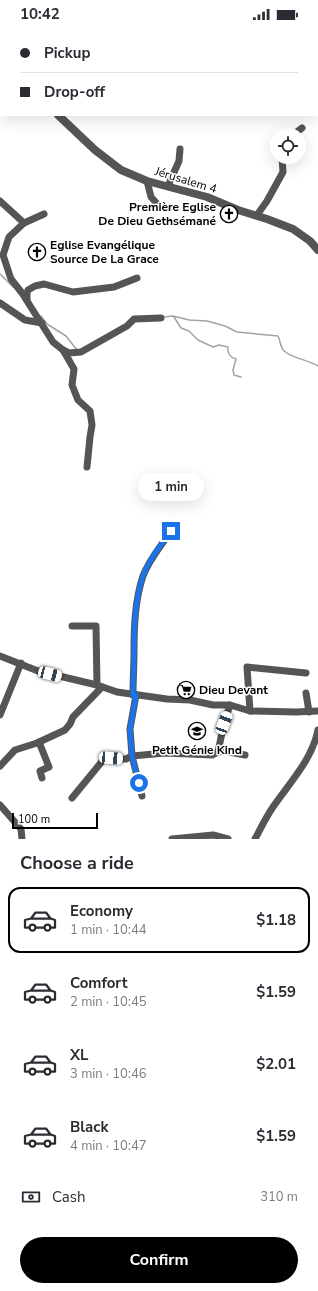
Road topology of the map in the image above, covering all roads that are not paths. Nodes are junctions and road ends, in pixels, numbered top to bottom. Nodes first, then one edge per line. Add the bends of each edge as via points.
1 (59, 116) edge
2 (180, 149) dead end
3 (282, 164) edge
4 (147, 181) junction
5 (168, 186) junction
6 (0, 201) edge
7 (160, 208) dead end
8 (44, 214) dead end
9 (257, 215) junction
10 (24, 223) junction
11 (318, 250) edge
12 (1, 253) edge
13 (137, 278) dead end
14 (27, 300) junction
15 (0, 303) edge
16 (162, 318) dead end
17 (42, 323) junction
18 (63, 350) junction
19 (87, 466) dead end
20 (174, 526) dead end
21 (72, 626) dead end
22 (0, 656) edge
23 (21, 664) junction
24 (306, 673) dead end
25 (100, 686) junction
26 (306, 693) dead end
27 (134, 695) junction
28 (230, 706) junction
29 (318, 710) edge
30 (250, 711) junction
31 (309, 712) junction
32 (0, 715) edge
33 (318, 730) edge
34 (40, 742) junction
35 (218, 752) junction
36 (246, 755) dead end
37 (132, 756) junction
38 (0, 766) edge
39 (42, 778) dead end
40 (142, 796) dead end
41 (72, 798) dead end
42 (0, 805) edge
43 (21, 829) junction
44 (22, 839) edge
45 (29, 839) edge
46 (172, 839) edge
47 (228, 839) edge
48 (255, 839) edge

1 - 4 street, Jérusalem 4 via 95,150 121,170
2 - 5 street
3 - 9 street via 283,172
4 - 5 street, Jérusalem 4
4 - 7 street via 151,197
5 - 9 street, Jérusalem 4
6 - 10 street
8 - 10 street
9 - 11 street, Jérusalem 4 via 293,229
10 - 12 street via 9,237
12 - 14 street via 10,279
13 - 14 street via 114,287 73,292 44,284 28,290
14 - 17 street
15 - 17 street via 25,320
16 - 18 street via 134,320 80,352 69,353
17 - 18 street via 53,342
18 - 19 street via 74,369 72,385 78,400 90,411 92,425
20 - 27 street via 153,556 143,576 134,627
21 - 25 street via 96,626
22 - 23 street
23 - 25 street via 38,671
23 - 32 street
24 - 30 street via 247,667
25 - 27 street
25 - 34 street via 65,730
26 - 31 street
27 - 28 street
27 - 37 street via 130,729
28 - 30 street
28 - 35 street
29 - 31 street
30 - 31 street
33 - 48 street via 316,742 305,764 273,807
34 - 38 street via 16,750
34 - 39 street via 49,767 40,771
35 - 36 street
35 - 37 street via 212,755 165,753
37 - 40 street
37 - 41 street via 126,759 104,759
42 - 43 street
43 - 44 street
43 - 45 street
46 - 47 street via 213,836

